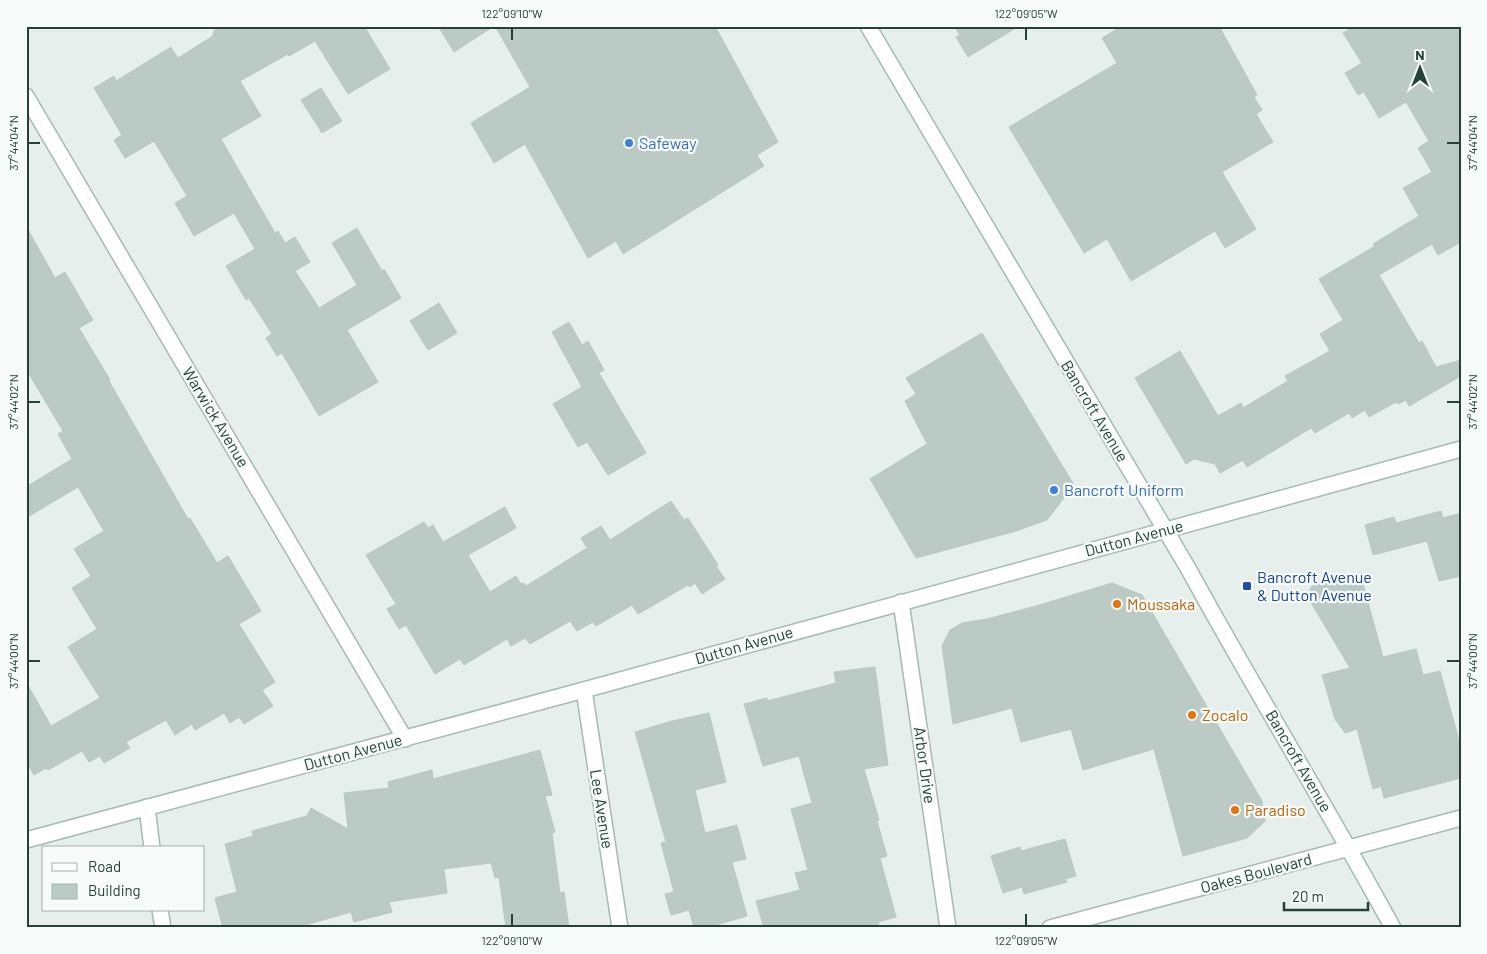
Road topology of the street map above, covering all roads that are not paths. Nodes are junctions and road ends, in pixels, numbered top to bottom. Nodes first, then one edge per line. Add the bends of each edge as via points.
1 (868, 26) edge
2 (26, 96) edge
3 (1461, 449) edge
4 (1165, 530) junction
5 (902, 602) junction
6 (584, 690) junction
7 (405, 739) junction
8 (147, 807) junction
9 (1461, 818) edge
10 (26, 840) edge
11 (152, 846) edge
12 (1349, 848) junction
13 (160, 912) edge
14 (163, 928) edge
15 (620, 928) edge
16 (948, 928) edge
17 (1050, 928) edge
18 (1393, 928) edge

1 - 4 street, Bancroft Avenue
2 - 7 street, Warwick Avenue
3 - 4 street, Dutton Avenue
4 - 5 street, Dutton Avenue
4 - 12 street, Bancroft Avenue
5 - 6 street, Dutton Avenue
5 - 16 street, Arbor Drive
6 - 7 street, Dutton Avenue
6 - 15 street, Lee Avenue
7 - 8 street, Dutton Avenue
8 - 10 street, Dutton Avenue
8 - 11 street
9 - 12 street, Oakes Boulevard
12 - 17 street, Oakes Boulevard
12 - 18 street, Bancroft Avenue
13 - 14 street

